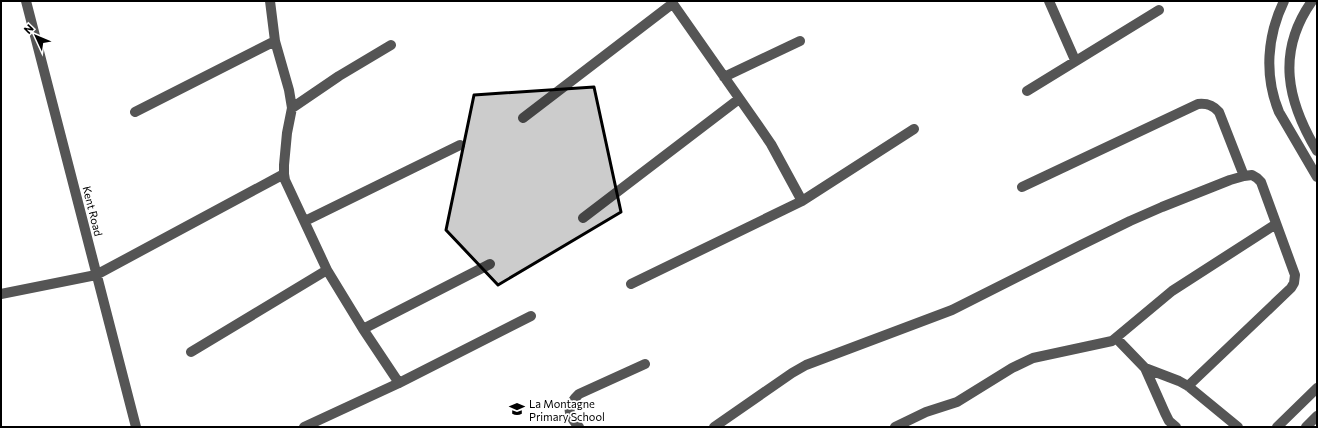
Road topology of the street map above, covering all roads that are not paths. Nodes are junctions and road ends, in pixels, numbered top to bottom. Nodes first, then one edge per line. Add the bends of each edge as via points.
1 (26, 1) edge
2 (270, 1) edge
3 (1049, 1) edge
4 (1284, 1) edge
5 (1312, 1) edge
6 (672, 2) edge
7 (1159, 10) dead end
8 (276, 41) junction
9 (800, 41) dead end
10 (391, 45) dead end
11 (1076, 60) junction
12 (724, 77) junction
13 (1027, 91) dead end
14 (739, 99) junction
15 (292, 108) junction
16 (135, 112) dead end
17 (523, 118) dead end
18 (914, 129) dead end
19 (460, 145) dead end
20 (1317, 151) edge
21 (284, 174) junction
22 (1244, 176) junction
23 (1317, 177) edge
24 (1022, 187) dead end
25 (802, 200) junction
26 (583, 218) dead end
27 (305, 221) junction
28 (1276, 224) junction
29 (490, 264) dead end
30 (327, 270) junction
31 (96, 275) junction
32 (632, 284) dead end
33 (1, 294) edge
34 (531, 316) dead end
35 (364, 329) junction
36 (1117, 339) junction
37 (191, 352) dead end
38 (645, 364) dead end
39 (1146, 368) junction
40 (400, 382) junction
41 (1188, 386) junction
42 (1317, 388) edge
43 (1317, 416) edge
44 (1225, 423) edge
45 (898, 426) edge
46 (136, 427) edge
47 (304, 427) edge
48 (579, 427) edge
49 (714, 427) edge
50 (1176, 427) edge
51 (1238, 427) edge
52 (1277, 427) edge
53 (1306, 427) edge

1 - 31 street, Kent Road
2 - 8 street
3 - 11 street
4 - 23 street via 1270,46 1270,81 1279,112
5 - 20 street via 1302,14 1289,58 1292,97
6 - 12 street
6 - 17 street
7 - 11 street
8 - 15 street
8 - 16 street
9 - 12 street
10 - 15 street
11 - 13 street
12 - 14 street
14 - 25 street via 771,144
14 - 26 street
15 - 21 street
18 - 25 street
19 - 27 street
21 - 27 street
21 - 31 street
22 - 24 street via 1220,112 1203,103
22 - 28 street via 1252,175 1261,182
22 - 49 street via 1130,221 952,310 806,365
25 - 32 street
27 - 30 street
28 - 36 street via 1172,291
28 - 41 street via 1295,275 1294,283
29 - 35 street
30 - 35 street
30 - 37 street
31 - 33 street
31 - 46 street, Kent Road
34 - 40 street
35 - 40 street
36 - 39 street
36 - 45 street via 1032,358 957,402 932,410
38 - 48 street via 573,399 569,409 570,415
39 - 41 street
39 - 50 street via 1162,408 1169,421
40 - 47 street
41 - 44 street
42 - 52 street
43 - 53 street
44 - 51 street

